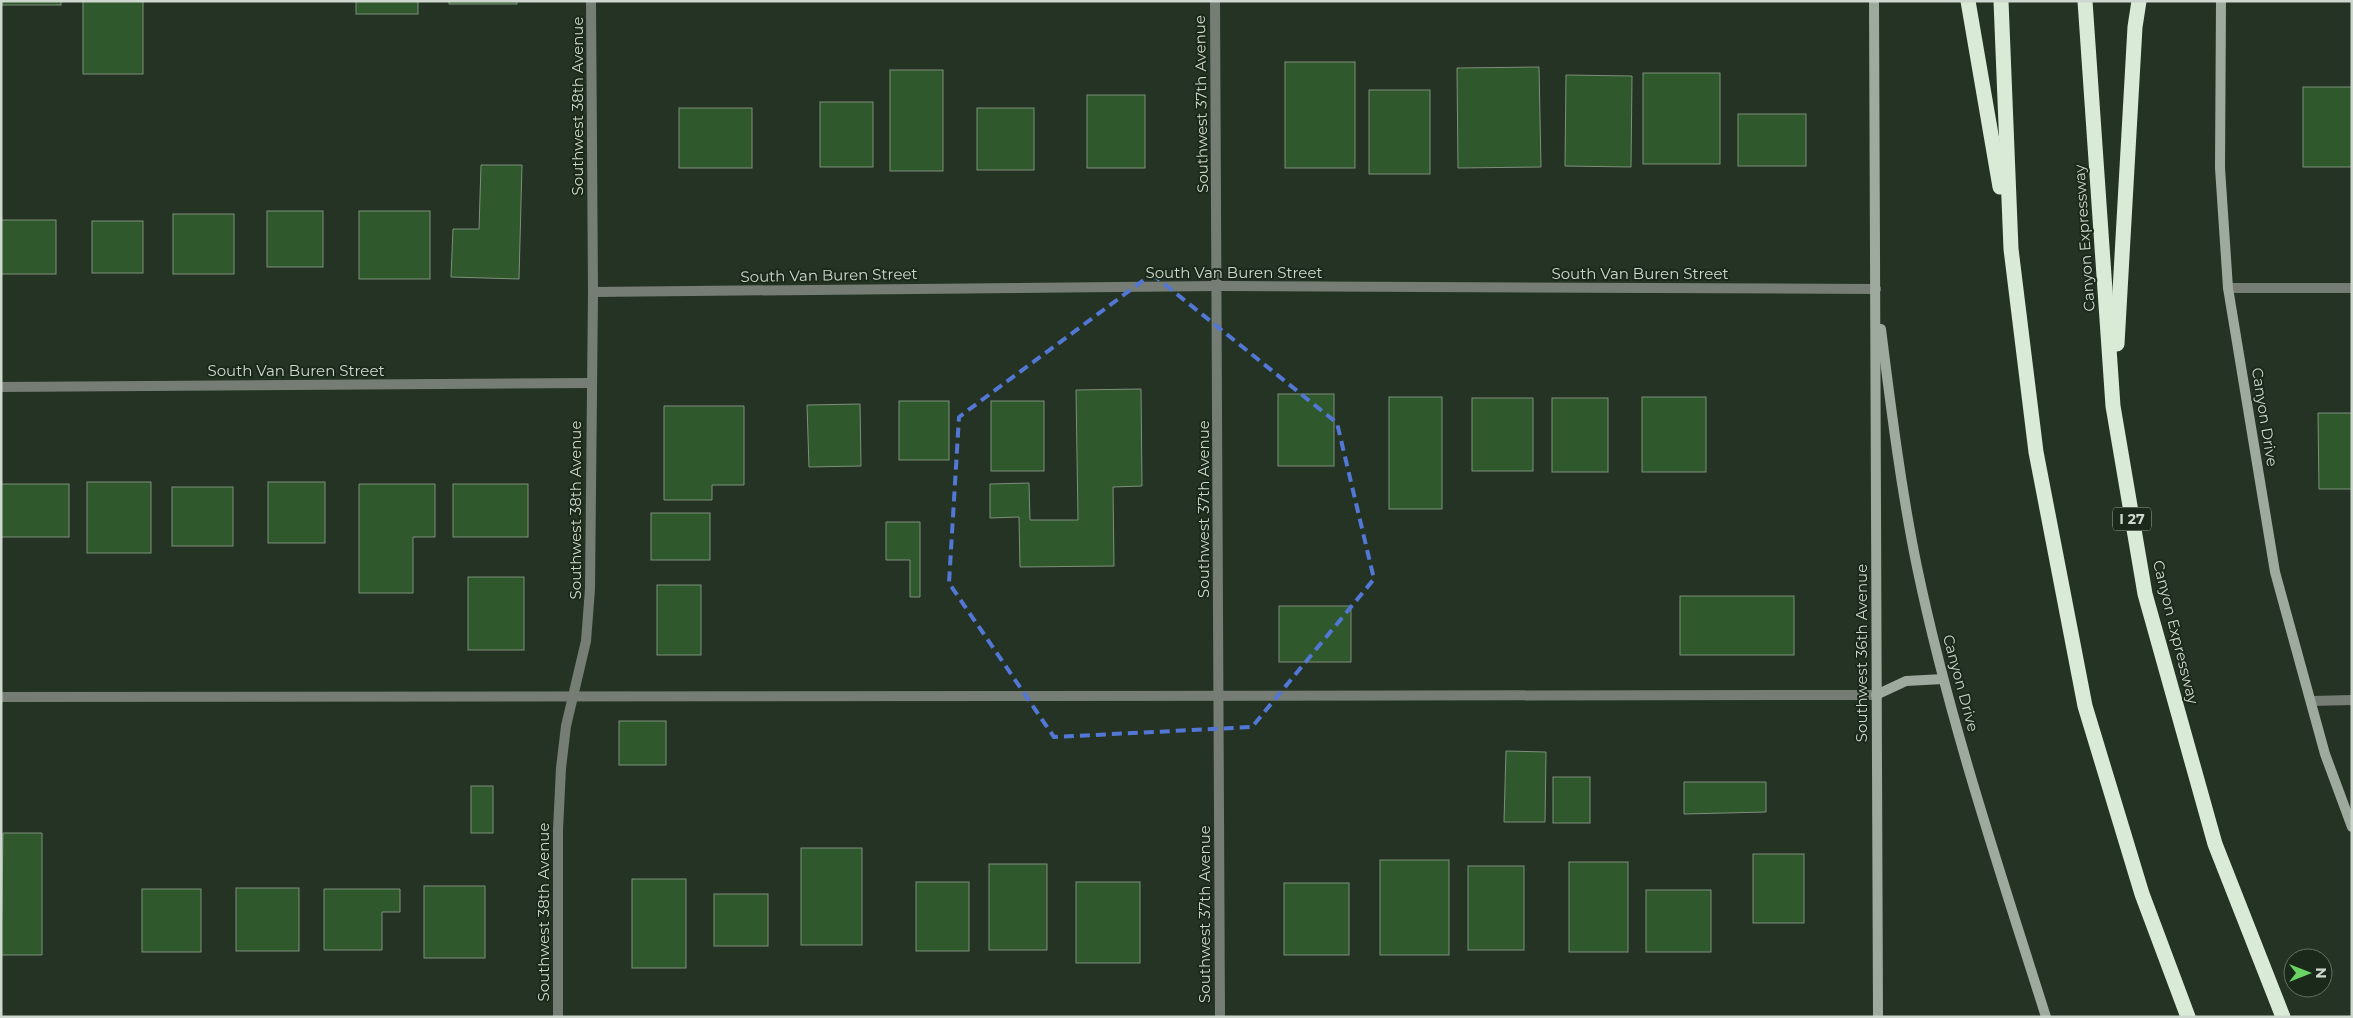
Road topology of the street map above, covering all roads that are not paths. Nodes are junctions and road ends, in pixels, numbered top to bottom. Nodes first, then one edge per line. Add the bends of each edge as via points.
1 (591, 1) edge
2 (1215, 1) edge
3 (1874, 1) edge
4 (1968, 1) edge
5 (2001, 1) edge
6 (2085, 1) edge
7 (2139, 1) edge
8 (2221, 1) edge
9 (2011, 249) junction
10 (1218, 286) junction
11 (2228, 288) junction
12 (2352, 288) edge
13 (1876, 289) junction
14 (593, 292) junction
15 (591, 383) junction
16 (1, 387) edge
17 (2113, 406) junction
18 (1943, 679) junction
19 (1218, 695) junction
20 (1876, 695) junction
21 (1, 697) edge
22 (572, 697) junction
23 (2352, 700) edge
24 (2311, 701) junction
25 (2352, 827) edge
26 (558, 1017) edge
27 (1220, 1017) edge
28 (1878, 1017) edge
29 (2046, 1017) edge
30 (2188, 1017) edge
31 (2283, 1017) edge

1 - 14 street, Southwest 38th Avenue
2 - 10 street, Southwest 37th Avenue
3 - 13 main road
4 - 9 highway
5 - 9 highway
6 - 17 highway, Canyon Expressway / I 27
7 - 17 highway
8 - 11 main road, Canyon Drive via 2220,168
9 - 30 highway via 2036,452 2085,706 2142,894
10 - 13 street, South Van Buren Street
10 - 14 street, South Van Buren Street
10 - 19 street, Southwest 37th Avenue
11 - 12 street
11 - 24 main road, Canyon Drive via 2275,572
13 - 18 main road, Canyon Drive via 1895,437 1917,567
13 - 20 main road, Southwest 36th Avenue
14 - 15 street, Southwest 38th Avenue
15 - 16 street, South Van Buren Street
15 - 22 street, Southwest 38th Avenue via 589,616
17 - 31 highway, Canyon Expressway / I 27 via 2148,604 2215,844
18 - 20 main road via 1906,681
18 - 29 main road, Canyon Drive
19 - 20 street
19 - 22 street
19 - 27 street, Southwest 37th Avenue
20 - 28 main road, Southwest 36th Avenue
21 - 22 street
22 - 26 street, Southwest 38th Avenue via 559,799
23 - 24 street
24 - 25 main road, Canyon Drive

